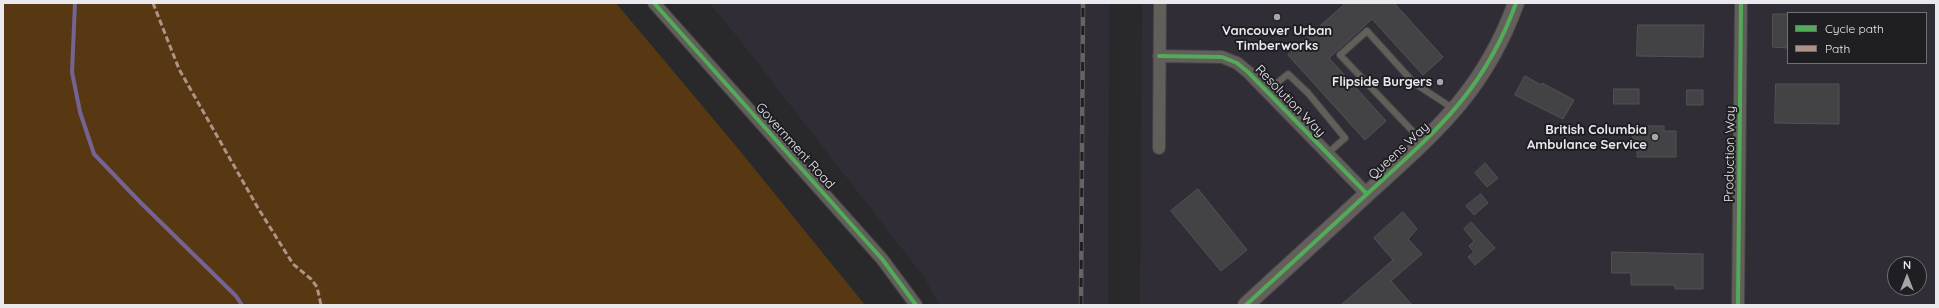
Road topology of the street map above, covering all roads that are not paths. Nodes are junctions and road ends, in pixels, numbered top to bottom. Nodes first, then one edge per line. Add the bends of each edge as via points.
1 (654, 3) edge
2 (1160, 3) edge
3 (1516, 3) edge
4 (1741, 3) edge
5 (1159, 56) junction
6 (1267, 91) junction
7 (1456, 110) junction
8 (1423, 143) junction
9 (1159, 148) dead end
10 (1327, 154) junction
11 (1367, 194) junction
12 (916, 305) edge
13 (1246, 305) edge
14 (1738, 305) edge

1 - 12 street, Government Road via 882,259
2 - 5 street
3 - 7 street, Queens Way via 1491,59
4 - 14 street, Production Way
5 - 6 street, Resolution Way via 1222,57 1237,63
5 - 9 street
6 - 10 street, Resolution Way
6 - 10 lane via 1288,74 1308,93 1345,138
7 - 8 street, Queens Way
7 - 8 lane via 1414,83 1367,31 1340,55
8 - 11 street, Queens Way
10 - 11 street, Resolution Way
11 - 13 street, Queens Way

